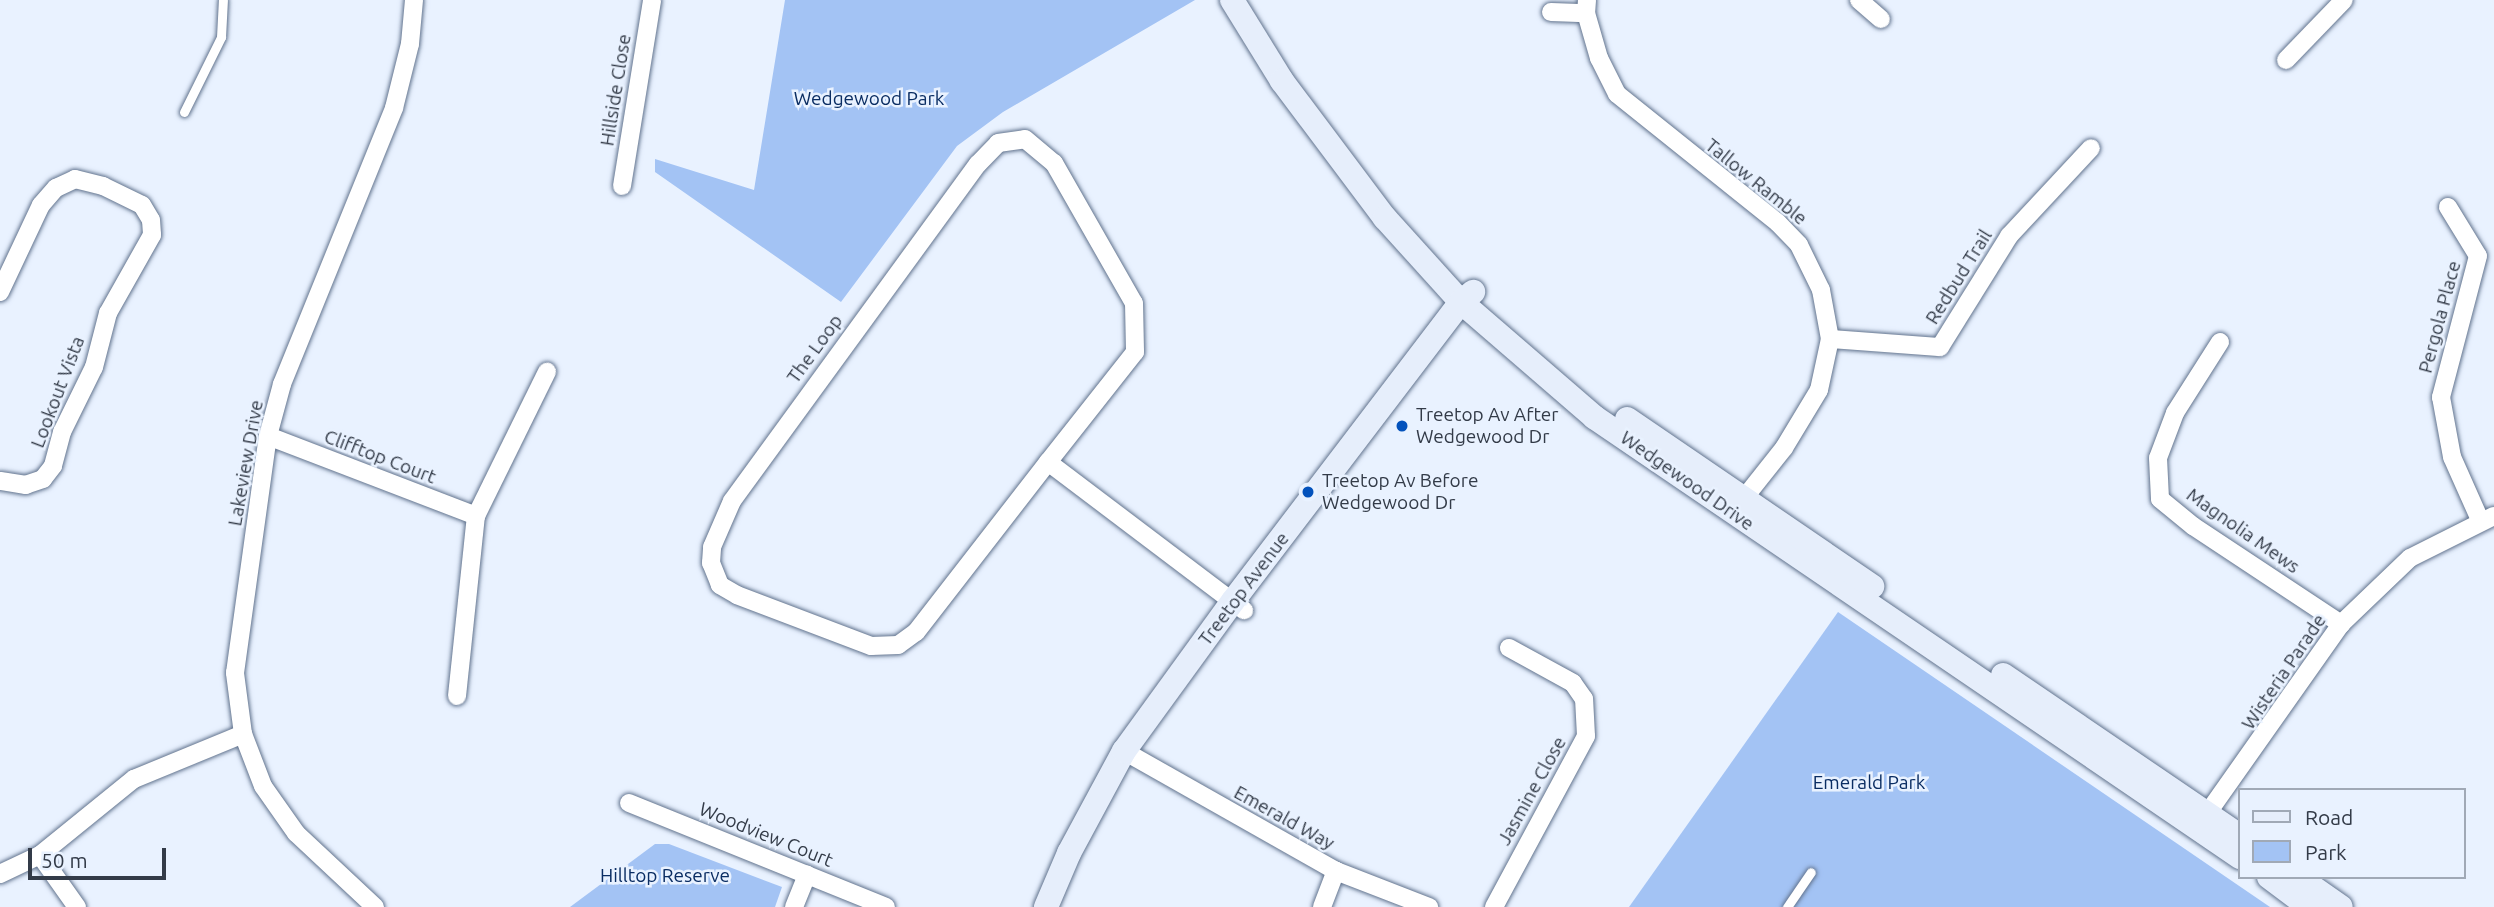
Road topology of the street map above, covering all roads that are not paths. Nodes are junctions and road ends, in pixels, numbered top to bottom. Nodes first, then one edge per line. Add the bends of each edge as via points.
1 (223, 0) edge
2 (414, 0) edge
3 (652, 0) edge
4 (1232, 0) edge
5 (1251, 0) edge
6 (1859, 0) edge
7 (2344, 0) edge
8 (1586, 7) edge
9 (1551, 12) dead end
10 (1881, 19) dead end
11 (2286, 60) dead end
12 (184, 112) dead end
13 (2091, 148) dead end
14 (622, 186) dead end
15 (2448, 207) dead end
16 (0, 292) edge
17 (1474, 303) junction
18 (1830, 339) junction
19 (2221, 342) dead end
20 (547, 372) dead end
21 (268, 436) junction
22 (1048, 462) junction
23 (0, 481) edge
24 (1739, 506) junction
25 (476, 516) junction
26 (2488, 519) edge
27 (1238, 605) junction
28 (2341, 624) junction
29 (1509, 648) dead end
30 (457, 696) dead end
31 (243, 734) junction
32 (1130, 755) junction
33 (629, 803) dead end
34 (2203, 821) junction
35 (2238, 835) edge
36 (40, 855) junction
37 (2238, 855) edge
38 (1336, 871) junction
39 (1811, 872) dead end
40 (0, 874) edge
41 (807, 875) junction
42 (2272, 879) edge
43 (2301, 879) edge
44 (76, 907) edge
45 (375, 907) edge
46 (794, 907) edge
47 (886, 907) edge
48 (1046, 907) edge
49 (1064, 907) edge
50 (1322, 907) edge
51 (1429, 907) edge
52 (1494, 907) edge
53 (1787, 907) edge
54 (2309, 907) edge
55 (2341, 907) edge

1 - 12 lane via 221,37
2 - 21 street, Lakeview Drive via 410,44 394,107 282,384
3 - 14 street, Hillside Close
4 - 17 street, Wedgewood Drive via 1282,81 1363,192
5 - 17 street, Wedgewood Drive via 1354,156
6 - 10 street
7 - 11 street
8 - 9 street, Tallow Ramble
8 - 18 street, Tallow Ramble via 1599,58 1617,94 1799,245 1821,290
13 - 18 street, Redbud Trail via 2009,236 1940,347
15 - 26 street, Pergola Place via 2478,256 2441,397 2452,457
16 - 23 street, Lookout Vista via 41,205 75,179 142,205 151,220 152,235 108,313 94,367 62,432 53,466 43,479 26,485
17 - 24 street, Wedgewood Drive via 1594,417
17 - 27 street, Treetop Avenue
18 - 24 street, Tallow Ramble via 1819,390 1784,448
19 - 28 street, Magnolia Mews via 2175,413 2158,457 2161,499 2193,526
20 - 25 street
21 - 25 street, Clifftop Court
21 - 31 street, Lakeview Drive via 235,673
22 - 22 street, The Loop via 1135,352 1134,303 1054,163 1025,139 998,143 978,164 732,500 712,547 711,563 720,585 737,595 871,646 898,645 916,632
22 - 27 street
24 - 34 street, Wedgewood Drive
25 - 30 street
26 - 28 street, Wisteria Parade via 2410,558
27 - 32 street, Treetop Avenue
28 - 34 street, Wisteria Parade
29 - 52 street, Jasmine Close via 1573,683 1584,699 1586,736
31 - 36 street via 134,779
31 - 45 street, Lakeview Drive via 263,786 296,833
32 - 38 street, Emerald Way
32 - 48 street, Treetop Avenue via 1069,853
32 - 49 street, Treetop Avenue
33 - 41 street, Woodview Court
34 - 35 street, Wedgewood Drive
34 - 37 street, Wedgewood Drive
36 - 40 street
36 - 44 street
38 - 50 street
38 - 51 street, Emerald Way
39 - 53 lane
41 - 46 street
41 - 47 street, Woodview Court
42 - 54 street
43 - 55 street

